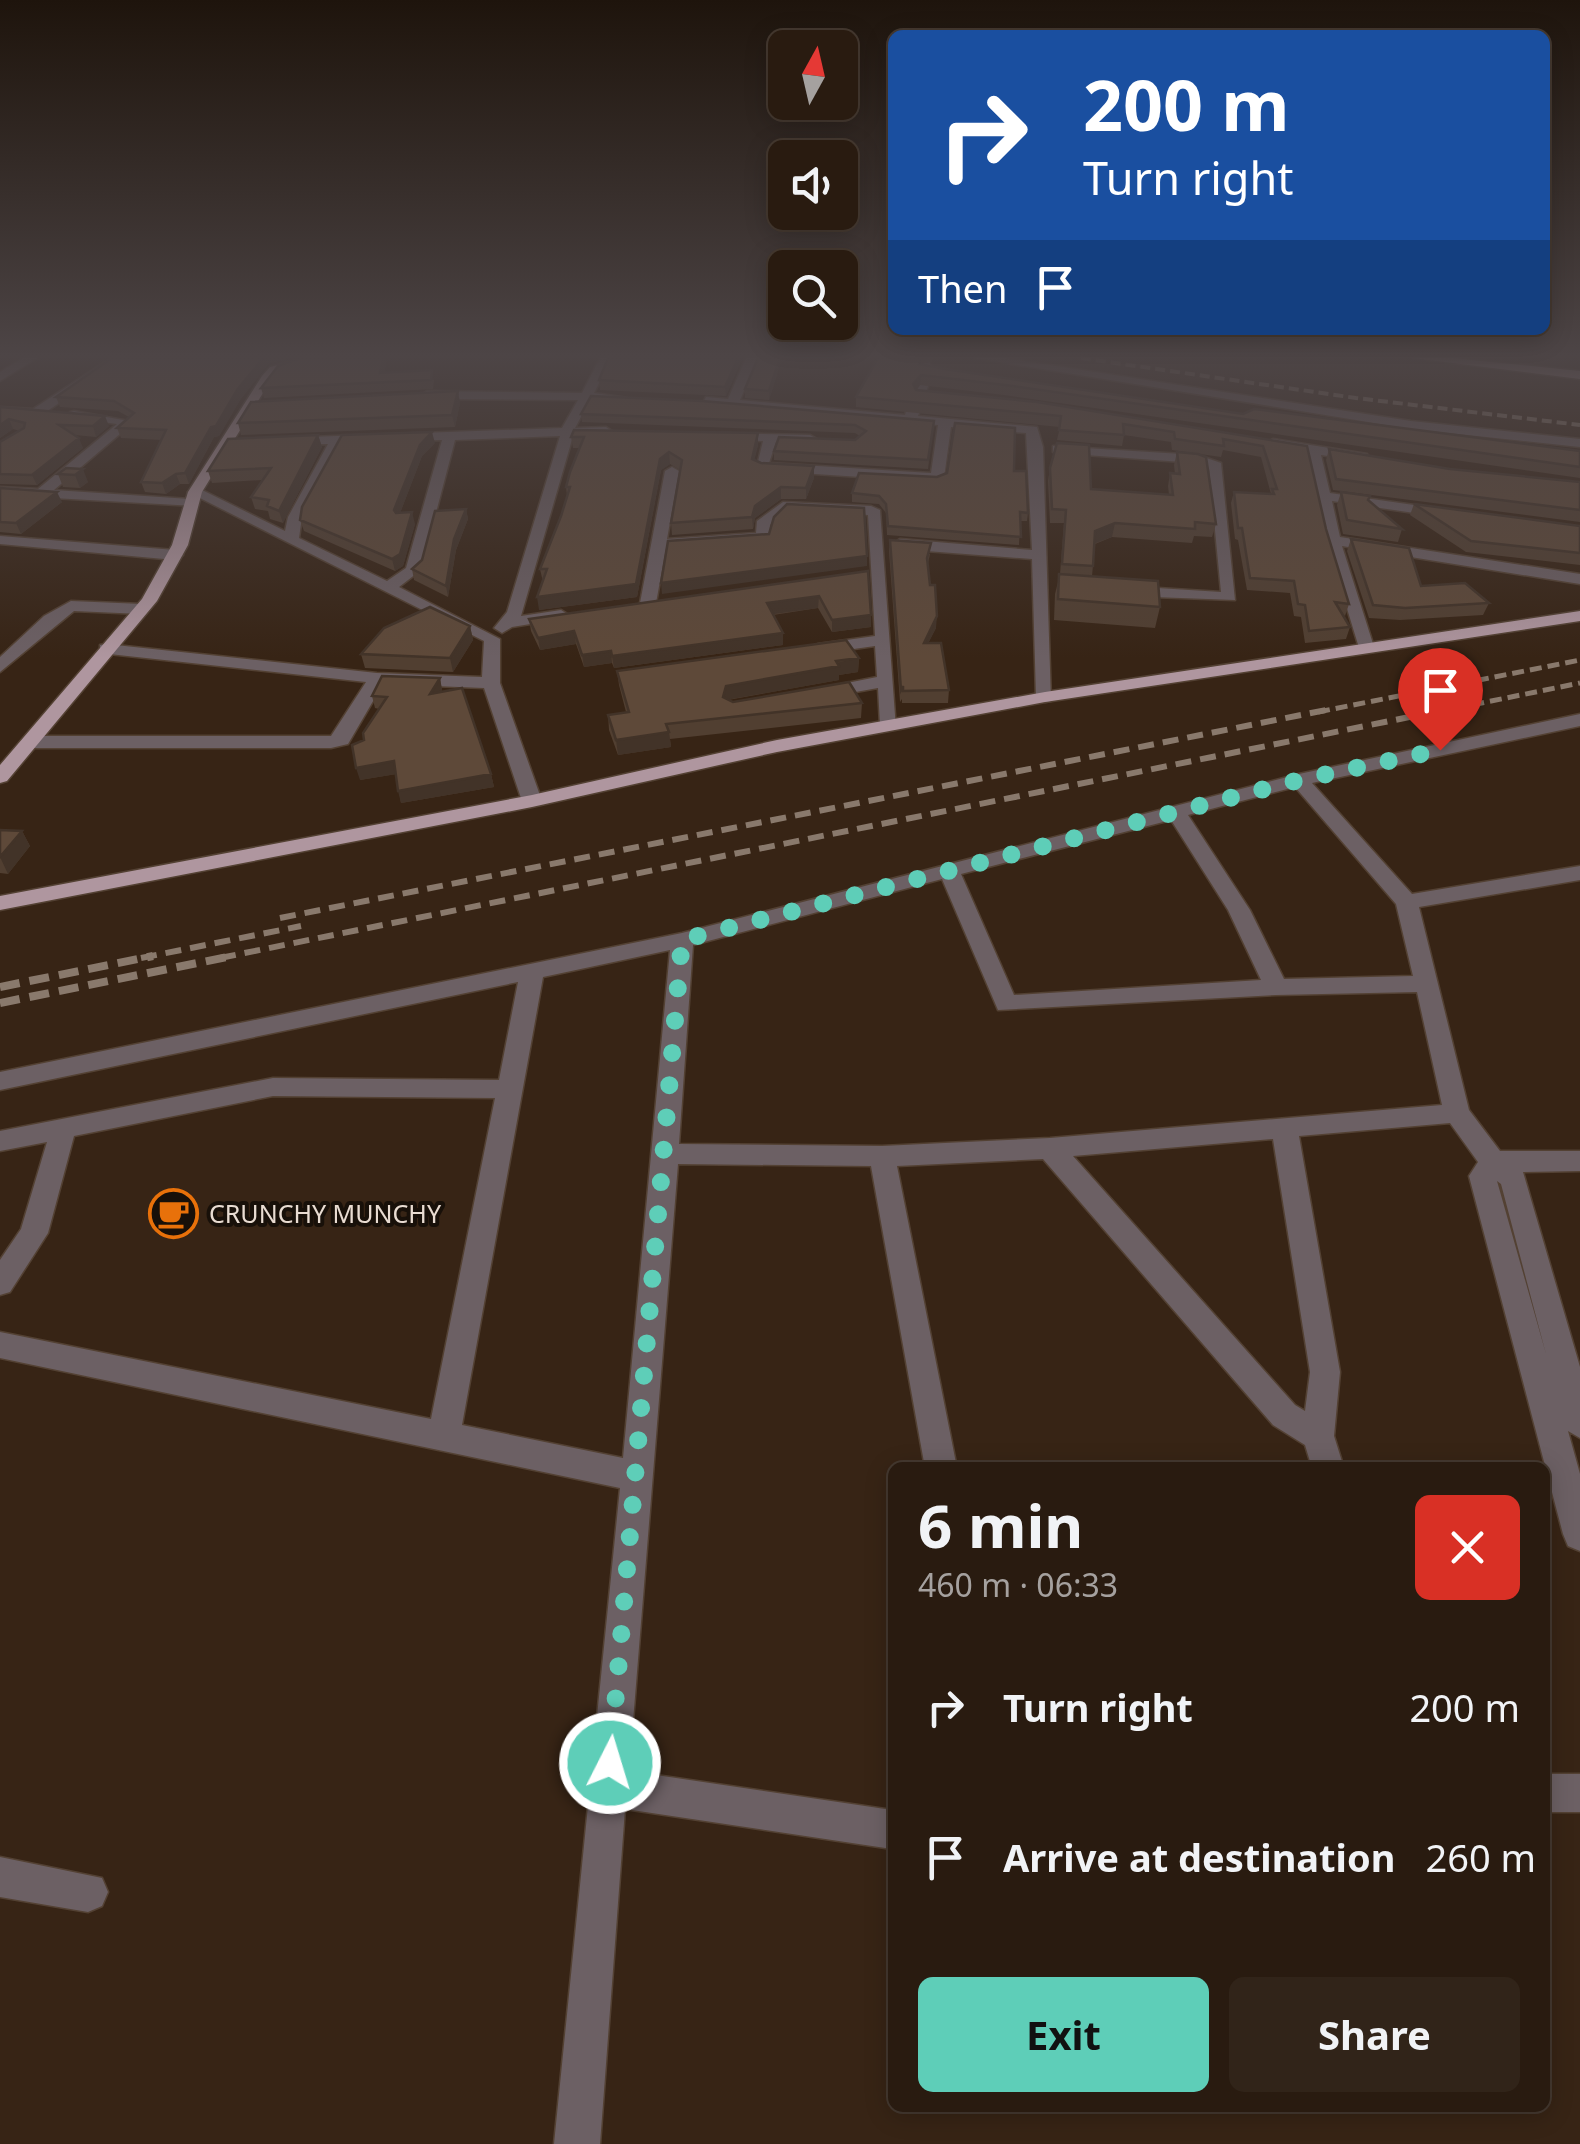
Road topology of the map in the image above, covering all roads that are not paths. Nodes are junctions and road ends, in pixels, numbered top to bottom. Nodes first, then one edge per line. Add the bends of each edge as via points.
1 (84, 458) edge
2 (214, 458) edge
3 (328, 458) edge
4 (443, 458) edge
5 (560, 458) edge
6 (764, 458) edge
7 (852, 458) edge
8 (939, 458) edge
9 (1036, 458) edge
10 (1185, 458) edge
11 (1315, 458) edge
12 (672, 472) dead end
13 (848, 474) junction
14 (0, 492) edge
15 (40, 494) junction
16 (1323, 496) junction
17 (192, 498) junction
18 (1465, 517) edge
19 (0, 540) edge
20 (1333, 540) junction
21 (291, 541) junction
22 (877, 542) junction
23 (659, 544) junction
24 (175, 555) junction
25 (1040, 556) junction
26 (879, 573) junction
27 (860, 576) edge
28 (1580, 579) edge
29 (1041, 584) junction
30 (1060, 586) edge
31 (387, 588) junction
32 (1100, 589) edge
33 (668, 600) edge
34 (142, 609) junction
35 (578, 613) edge
36 (1580, 616) edge
37 (507, 623) junction
38 (492, 639) junction
39 (883, 640) junction
40 (1366, 647) junction
41 (106, 649) junction
42 (806, 651) edge
43 (2, 662) edge
44 (377, 678) junction
45 (886, 681) junction
46 (491, 684) junction
47 (810, 695) edge
48 (1045, 697) junction
49 (1580, 720) edge
50 (889, 725) junction
51 (30, 742) junction
52 (0, 777) edge
53 (1299, 780) junction
54 (532, 801) junction
55 (1176, 812) junction
56 (948, 871) junction
57 (1580, 873) edge
58 (1408, 902) junction
59 (0, 903) edge
60 (682, 940) junction
61 (532, 971) junction
62 (1427, 984) junction
63 (1276, 986) junction
64 (0, 1081) edge
65 (510, 1089) junction
66 (1457, 1113) junction
67 (1285, 1128) junction
68 (63, 1130) junction
69 (0, 1141) edge
70 (1050, 1148) junction
71 (665, 1154) junction
72 (882, 1156) junction
73 (1580, 1160) edge
74 (1493, 1162) junction
75 (0, 1283) edge
76 (0, 1345) edge
77 (1563, 1386) edge
78 (1580, 1423) edge
79 (444, 1436) junction
80 (1318, 1436) junction
81 (941, 1462) edge
82 (1326, 1462) edge
83 (637, 1476) junction
84 (1580, 1534) edge
85 (608, 1787) junction
86 (1550, 1793) edge
87 (1580, 1793) edge
88 (888, 1829) edge
89 (0, 1877) edge
90 (88, 1892) dead end
91 (577, 2144) edge

1 - 15 street
2 - 17 main road
3 - 21 street via 295,518
4 - 31 street via 412,570
5 - 37 street via 516,614
6 - 13 street via 761,467
7 - 13 street
8 - 13 street via 937,478
9 - 25 street
10 - 32 street via 1216,466 1229,597
11 - 16 street
12 - 23 street
14 - 15 street
15 - 17 street
16 - 18 street
16 - 20 street
17 - 21 street
17 - 24 main road
19 - 24 street
20 - 28 street
20 - 40 street
21 - 31 street
22 - 23 street via 871,510 793,505 762,524 764,537
22 - 25 street
22 - 26 street
23 - 33 street via 640,604
24 - 34 main road
25 - 29 street
26 - 27 street
26 - 39 street
29 - 30 street
29 - 48 street
31 - 38 street
34 - 41 main road
34 - 43 street via 70,606
35 - 37 street
36 - 40 main road
37 - 38 street
38 - 46 street
39 - 42 street
39 - 45 street
40 - 48 main road
41 - 44 street
41 - 51 main road
44 - 46 street
44 - 51 street via 342,740
45 - 47 street
45 - 50 street
46 - 54 street
48 - 50 main road
49 - 53 street
50 - 54 main road
51 - 52 main road
53 - 55 street
53 - 58 street
54 - 59 main road
55 - 56 street
55 - 63 street via 1240,910
56 - 60 street
56 - 63 street via 1006,1004
57 - 58 street
58 - 62 street
60 - 61 street
60 - 71 street
61 - 64 street
61 - 65 street
62 - 63 street
62 - 66 street
65 - 68 street via 273,1087
65 - 79 street
66 - 67 street
66 - 74 street
67 - 70 street
67 - 80 street via 1325,1372
68 - 69 street
68 - 75 street via 34,1233
70 - 72 street
70 - 80 street via 1284,1415
71 - 72 street
71 - 83 street
72 - 81 street
73 - 74 street
74 - 77 street via 1482,1176
76 - 79 street
77 - 78 street
77 - 84 street
79 - 83 street
80 - 82 street
83 - 85 street
85 - 88 street
85 - 91 street
86 - 87 street
89 - 90 street

